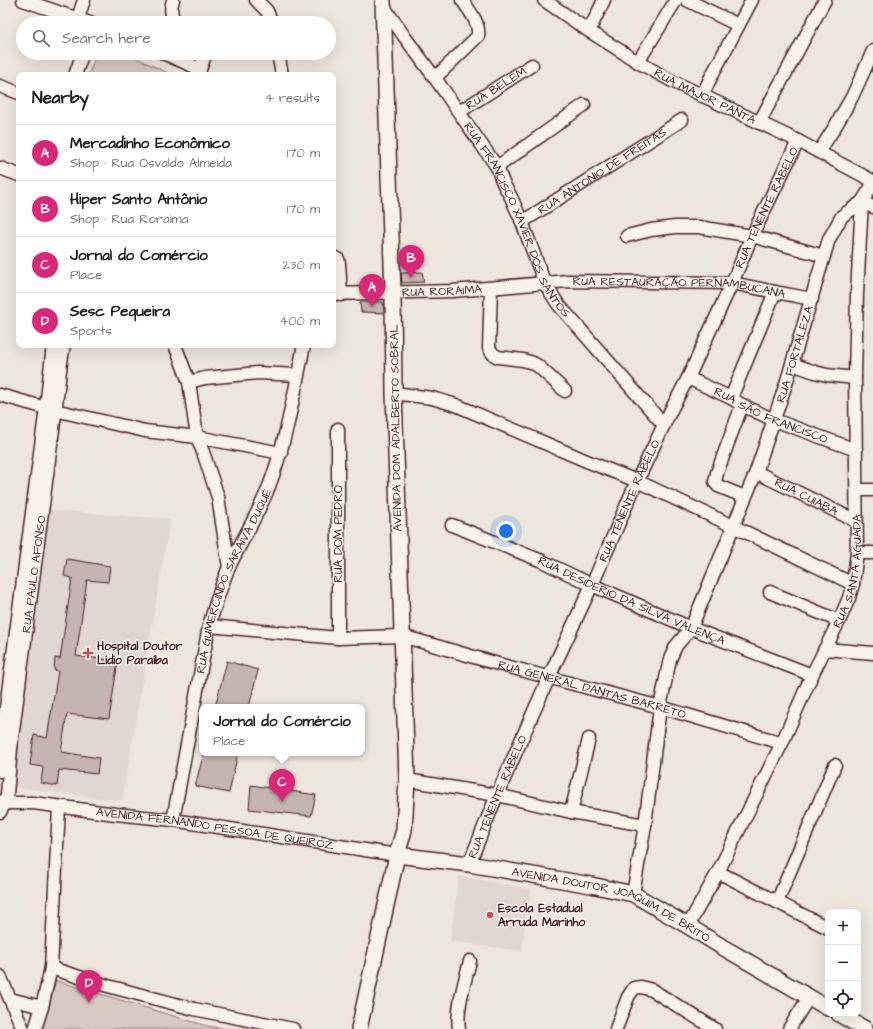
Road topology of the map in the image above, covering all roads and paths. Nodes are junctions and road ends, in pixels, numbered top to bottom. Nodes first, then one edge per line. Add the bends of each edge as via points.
1 (23, 0) edge
2 (84, 0) edge
3 (173, 0) edge
4 (256, 0) edge
5 (462, 0) edge
6 (544, 0) edge
7 (604, 0) edge
8 (676, 0) edge
9 (687, 0) edge
10 (752, 0) edge
11 (825, 0) edge
12 (382, 2) edge
13 (72, 16) edge
14 (79, 16) edge
15 (172, 16) edge
16 (269, 16) edge
17 (738, 25) junction
18 (590, 31) junction
19 (873, 51) edge
20 (80, 60) edge
21 (176, 60) edge
22 (203, 60) edge
23 (279, 60) edge
24 (638, 62) junction
25 (532, 65) dead end
26 (76, 72) edge
27 (199, 72) edge
28 (281, 72) edge
29 (435, 78) junction
30 (0, 86) edge
31 (16, 92) edge
32 (702, 96) junction
33 (584, 105) dead end
34 (459, 112) junction
35 (682, 120) dead end
36 (760, 123) junction
37 (798, 141) junction
38 (819, 152) junction
39 (497, 167) junction
40 (0, 168) edge
41 (16, 174) edge
42 (873, 182) edge
43 (862, 202) junction
44 (873, 207) edge
45 (522, 222) junction
46 (627, 236) dead end
47 (752, 236) junction
48 (824, 256) junction
49 (336, 258) edge
50 (732, 283) junction
51 (545, 284) junction
52 (491, 288) junction
53 (775, 292) junction
54 (393, 293) junction
55 (337, 295) edge
56 (812, 299) junction
57 (52, 348) edge
58 (63, 348) edge
59 (176, 348) edge
60 (303, 348) edge
61 (792, 364) junction
62 (298, 375) junction
63 (688, 378) junction
64 (855, 378) junction
65 (189, 382) junction
66 (565, 391) dead end
67 (394, 393) junction
68 (0, 395) edge
69 (731, 398) junction
70 (742, 405) junction
71 (51, 409) junction
72 (774, 420) junction
73 (664, 425) junction
74 (338, 429) dead end
75 (197, 437) junction
76 (856, 450) junction
77 (281, 453) junction
78 (756, 472) junction
79 (637, 481) junction
80 (857, 490) junction
81 (873, 490) edge
82 (745, 497) junction
83 (856, 521) junction
84 (452, 524) dead end
85 (734, 526) junction
86 (857, 553) junction
87 (873, 553) edge
88 (229, 566) junction
89 (853, 584) junction
90 (592, 585) junction
91 (770, 592) dead end
92 (839, 621) junction
93 (210, 626) junction
94 (691, 628) junction
95 (402, 636) junction
96 (338, 638) junction
97 (826, 650) junction
98 (873, 653) edge
99 (812, 675) junction
100 (549, 677) junction
101 (13, 692) junction
102 (660, 707) junction
103 (589, 739) dead end
104 (782, 743) junction
105 (835, 765) dead end
106 (0, 771) edge
107 (407, 780) junction
108 (497, 796) junction
109 (2, 801) edge
110 (59, 807) junction
111 (571, 812) junction
112 (173, 820) junction
113 (645, 825) junction
114 (397, 855) junction
115 (469, 864) junction
116 (718, 872) junction
117 (633, 894) junction
118 (777, 902) junction
119 (688, 926) junction
120 (825, 926) edge
121 (470, 961) dead end
122 (51, 968) junction
123 (0, 976) edge
124 (809, 997) junction
125 (10, 999) junction
126 (825, 1006) edge
127 (42, 1007) junction
128 (843, 1017) edge
129 (23, 1029) edge
130 (35, 1029) edge
131 (293, 1029) edge
132 (359, 1029) edge
133 (459, 1029) edge
134 (616, 1029) edge
135 (715, 1029) edge
136 (789, 1029) edge
137 (865, 1029) edge

1 - 13 street
2 - 14 street
3 - 15 street via 170,8
4 - 16 street
5 - 29 street via 476,22 478,36
6 - 18 street, RUA MAJOR PANTA
7 - 18 street
8 - 24 street
9 - 17 street
10 - 17 street
11 - 36 street
12 - 29 street, RUA FRANCISCO XAVIER DOS SANTOS
12 - 54 main road, AVENIDA DOM ADALBERTO SOBRAL
17 - 32 street
18 - 24 street, RUA MAJOR PANTA
19 - 38 street via 852,97
20 - 26 street
21 - 27 street
22 - 27 street
23 - 28 street
24 - 32 street, RUA MAJOR PANTA
25 - 34 street, RUA BELEM
29 - 34 street, RUA FRANCISCO XAVIER DOS SANTOS
30 - 31 street
32 - 36 street, RUA MAJOR PANTA
33 - 39 street
34 - 39 street, RUA FRANCISCO XAVIER DOS SANTOS
35 - 45 street, RUA ANTONIO DE FREITAS
36 - 37 street, RUA MAJOR PANTA
37 - 38 street, RUA MAJOR PANTA
37 - 47 street, RUA TENENTE RABELO
38 - 42 street, RUA MAJOR PANTA
39 - 45 street, RUA FRANCISCO XAVIER DOS SANTOS
40 - 41 street
42 - 43 street, RUA SANTA AGUADA
43 - 44 street
43 - 48 street, RUA FORTALEZA via 842,216
43 - 64 street, RUA SANTA AGUADA
45 - 51 street, RUA FRANCISCO XAVIER DOS SANTOS
46 - 47 street via 675,227 699,227
47 - 48 street
47 - 50 street, RUA TENENTE RABELO
48 - 56 street, RUA FORTALEZA
49 - 55 street
50 - 51 street, RUA RESTAURAÇÃO PERNAMBUCANA via 568,281
50 - 53 street, RUA RESTAURAÇÃO PERNAMBUCANA
50 - 63 street, RUA TENENTE RABELO
51 - 52 street, RUA RORAIMA
51 - 73 street, RUA FRANCISCO XAVIER DOS SANTOS via 558,304
52 - 54 street, RUA RORAIMA
52 - 66 street, RUA RORAIMA via 489,348 493,354 533,363
53 - 56 street, RUA RESTAURAÇÃO PERNAMBUCANA
53 - 69 street
54 - 55 street, RUA RORAIMA
54 - 67 main road, AVENIDA DOM ADALBERTO SOBRAL
56 - 61 street, RUA FORTALEZA
57 - 71 street, RUA PAULO AFONSO via 50,363
58 - 71 street, RUA PAULO AFONSO
59 - 65 street
60 - 62 street, RUA GUMERCINDO SARAIVA DUQUE
61 - 64 street via 827,375
61 - 72 street, RUA FORTALEZA
62 - 65 street via 258,373
62 - 77 street, RUA GUMERCINDO SARAIVA DUQUE
63 - 69 street, RUA SÃO FRANCISCO
63 - 73 street, RUA TENENTE RABELO
64 - 76 street, RUA SANTA AGUADA
65 - 75 street
67 - 79 street via 432,398 456,405
67 - 95 main road, AVENIDA DOM ADALBERTO SOBRAL
68 - 71 street
69 - 70 street, RUA SÃO FRANCISCO
70 - 72 street, RUA SÃO FRANCISCO
70 - 82 street via 716,482 718,486
71 - 75 street via 145,431
71 - 101 street, RUA PAULO AFONSO
72 - 76 street, RUA SÃO FRANCISCO
72 - 78 street, RUA FORTALEZA
73 - 79 street, RUA TENENTE RABELO
74 - 96 street, RUA DOM PEDRO
75 - 77 street
75 - 88 street via 218,497
76 - 80 street, RUA SANTA AGUADA
77 - 88 street, RUA GUMERCINDO SARAIVA DUQUE via 260,510
78 - 82 street, RUA FORTALEZA
78 - 83 street, RUA CUIABA
79 - 85 street
79 - 90 street, RUA TENENTE RABELO
80 - 81 street
80 - 83 street, RUA SANTA AGUADA
82 - 85 street, RUA FORTALEZA
83 - 86 street, RUA SANTA AGUADA
84 - 90 street, RUA DESIDERIO DA SILVA VALENÇA via 542,561
85 - 89 street
85 - 94 street, RUA FORTALEZA
86 - 87 street
86 - 89 street, RUA SANTA AGUADA
88 - 93 street, RUA GUMERCINDO SARAIVA DUQUE
89 - 92 street, RUA SANTA AGUADA
90 - 94 street, RUA DESIDERIO DA SILVA VALENÇA
90 - 100 street, RUA TENENTE RABELO
91 - 92 street
92 - 97 street, RUA SANTA AGUADA
93 - 96 street, RUA GENERAL DANTAS BARRETO
93 - 112 street, RUA GUMERCINDO SARAIVA DUQUE
94 - 99 street, RUA DESIDERIO DA SILVA VALENÇA
94 - 102 street, RUA FORTALEZA via 676,646 670,659
95 - 96 street, RUA GENERAL DANTAS BARRETO
95 - 100 street, RUA GENERAL DANTAS BARRETO
95 - 107 main road, AVENIDA DOM ADALBERTO SOBRAL
97 - 98 street
97 - 99 street, RUA SANTA AGUADA
99 - 104 street, RUA SANTA AGUADA
100 - 102 street, RUA GENERAL DANTAS BARRETO
100 - 108 street, RUA TENENTE RABELO
101 - 106 street, RUA PAULO AFONSO via 4,722
101 - 109 street, RUA PAULO AFONSO via 12,738
102 - 104 street, RUA GENERAL DANTAS BARRETO
102 - 113 street, RUA FORTALEZA
103 - 111 street
104 - 116 street, RUA SANTA AGUADA
105 - 118 street
107 - 108 street
107 - 114 main road, AVENIDA DOM ADALBERTO SOBRAL via 404,830
108 - 111 street
108 - 115 street, RUA TENENTE RABELO
109 - 110 street, AVENIDA FERNANDO PESSOA DE QUEIROZ
110 - 112 street, AVENIDA FERNANDO PESSOA DE QUEIROZ
110 - 122 street
111 - 113 street
112 - 114 street, AVENIDA FERNANDO PESSOA DE QUEIROZ
113 - 117 street, RUA FORTALEZA
114 - 115 main road, AVENIDA DOUTOR JOAQUIM DE BRITO
114 - 132 main road, AVENIDA DOM ADALBERTO SOBRAL
115 - 117 main road, AVENIDA DOUTOR JOAQUIM DE BRITO
116 - 118 street
116 - 119 street, RUA SANTA AGUADA
117 - 119 main road, AVENIDA DOUTOR JOAQUIM DE BRITO
118 - 120 street
119 - 124 main road, AVENIDA DOUTOR JOAQUIM DE BRITO
121 - 133 street via 459,1010
122 - 127 street
122 - 131 street via 194,1009
123 - 125 street
124 - 126 main road, AVENIDA DOUTOR JOAQUIM DE BRITO
124 - 136 street
125 - 127 street
125 - 129 street
127 - 130 street
128 - 137 main road
134 - 135 street via 628,997 634,988 641,987 652,990

